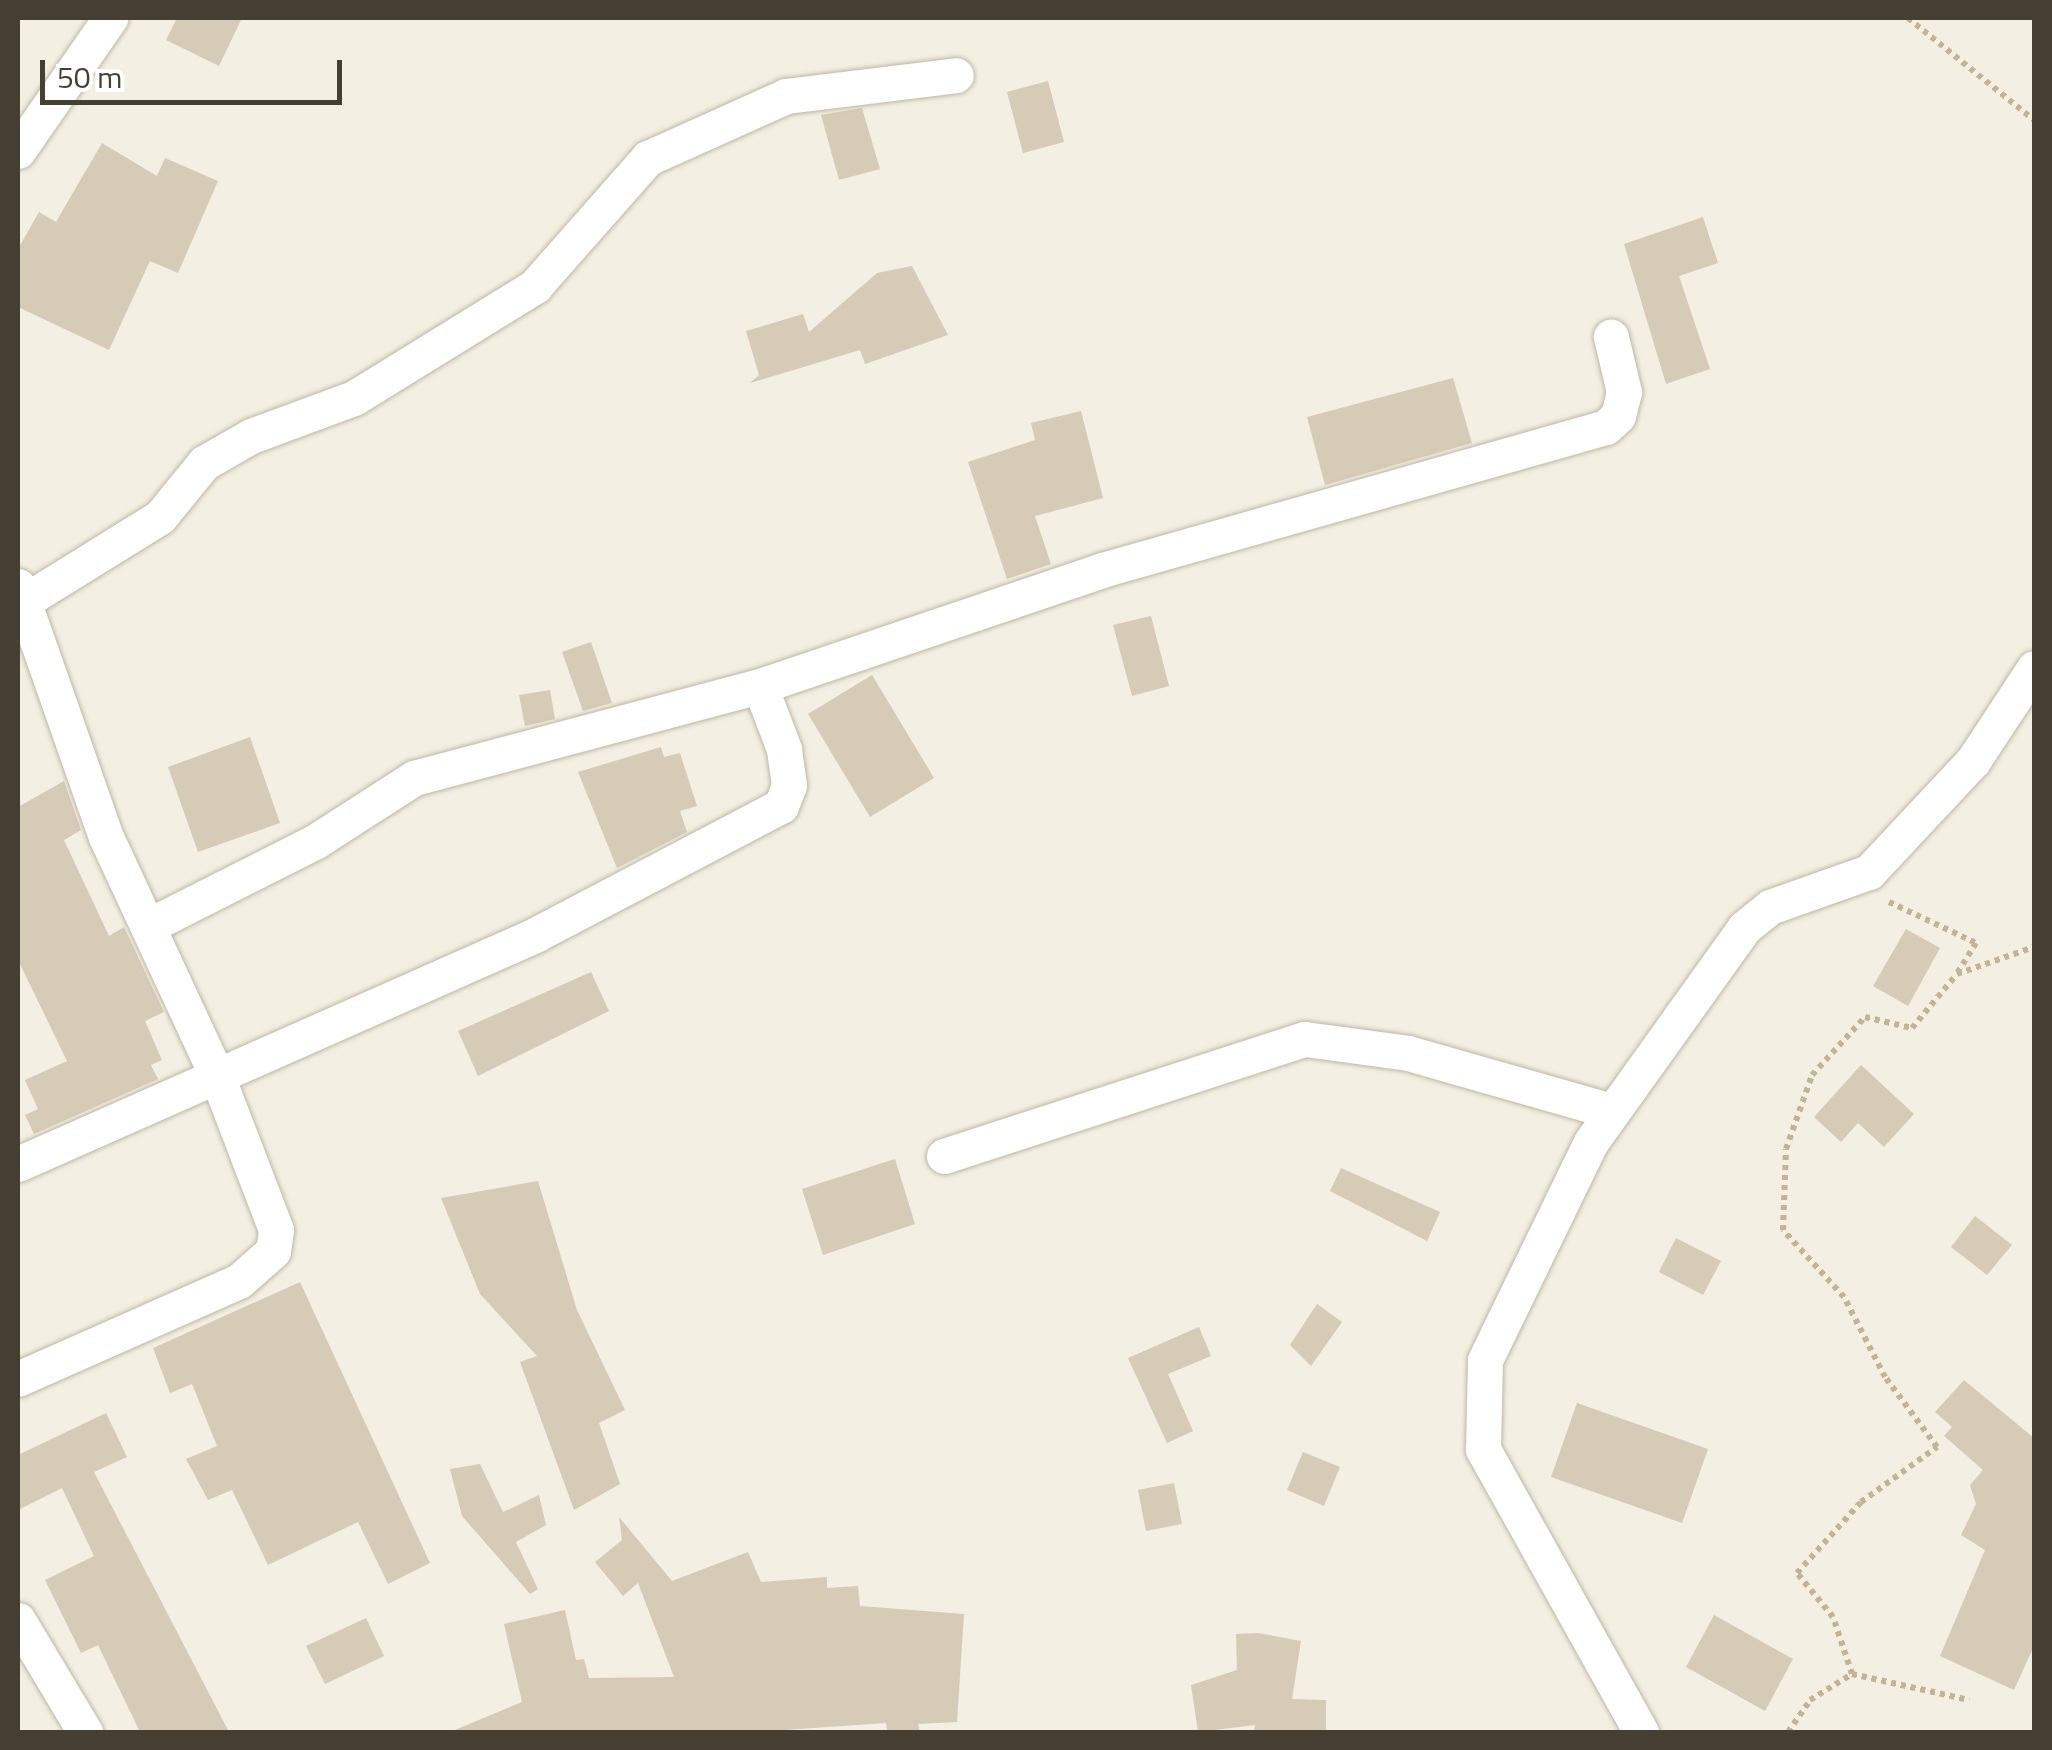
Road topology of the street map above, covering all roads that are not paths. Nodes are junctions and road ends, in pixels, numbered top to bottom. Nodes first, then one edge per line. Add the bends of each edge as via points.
1 (110, 18) edge
2 (956, 76) dead end
3 (18, 151) edge
4 (1612, 337) dead end
5 (20, 594) edge
6 (2034, 668) edge
7 (760, 686) junction
8 (148, 926) junction
9 (217, 1076) junction
10 (1612, 1111) junction
11 (944, 1156) dead end
12 (18, 1164) edge
13 (18, 1380) edge
14 (18, 1620) edge
15 (85, 1732) edge
16 (1640, 1732) edge

1 - 3 street
2 - 5 street via 786,96 648,158 535,286 354,398 252,436 204,463 160,517
4 - 7 street via 1624,392 1618,416 1606,427 1102,570
5 - 8 street via 106,837
6 - 10 street via 1973,761 1869,872 1770,907 1744,928
7 - 8 street via 414,778 316,842
7 - 9 street via 784,749 789,785 781,806 535,935
8 - 9 street
9 - 12 street
9 - 13 street via 276,1230 273,1251 240,1281
10 - 11 street via 1408,1054 1306,1039
10 - 16 street via 1484,1360 1480,1396 1483,1448 1500,1486
14 - 15 street

